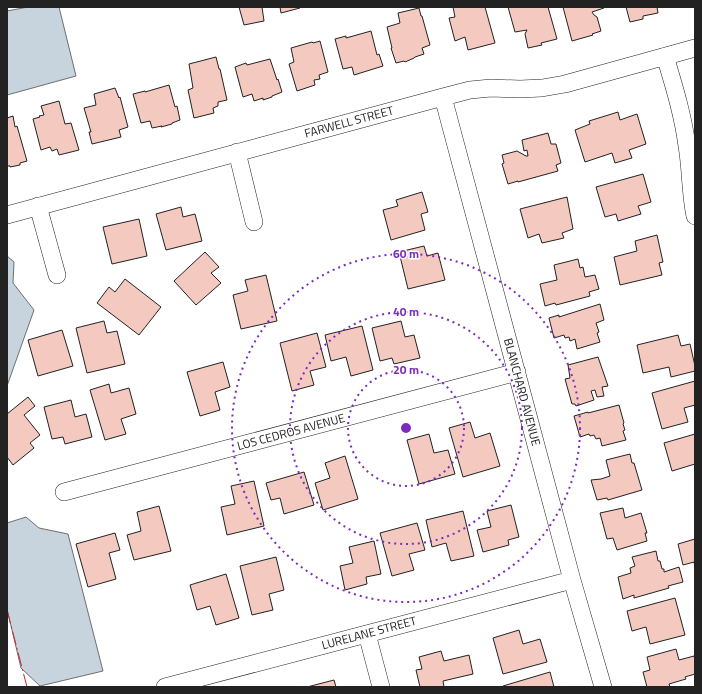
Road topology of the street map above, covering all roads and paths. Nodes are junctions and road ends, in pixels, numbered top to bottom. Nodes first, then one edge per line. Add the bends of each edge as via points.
1 (695, 48) edge
2 (665, 56) junction
3 (443, 97) junction
4 (237, 152) junction
5 (38, 206) junction
6 (7, 215) edge
7 (695, 216) edge
8 (254, 222) dead end
9 (57, 275) dead end
10 (517, 372) junction
11 (64, 492) dead end
12 (572, 580) junction
13 (367, 634) junction
14 (167, 687) edge
15 (382, 687) edge
16 (603, 687) edge

1 - 2 street, FARWELL STREET
2 - 3 street, FARWELL STREET via 565,84 542,88 470,90
2 - 7 street via 682,114 688,146
3 - 4 street, FARWELL STREET
3 - 10 street, BLANCHARD AVENUE
4 - 5 street, FARWELL STREET
4 - 8 street
5 - 6 street, FARWELL STREET
5 - 9 street
10 - 11 street, LOS CEDROS AVENUE
10 - 12 street, BLANCHARD AVENUE
12 - 13 street, LURELANE STREET
12 - 16 street, BLANCHARD AVENUE
13 - 14 street, LURELANE STREET
13 - 15 street

